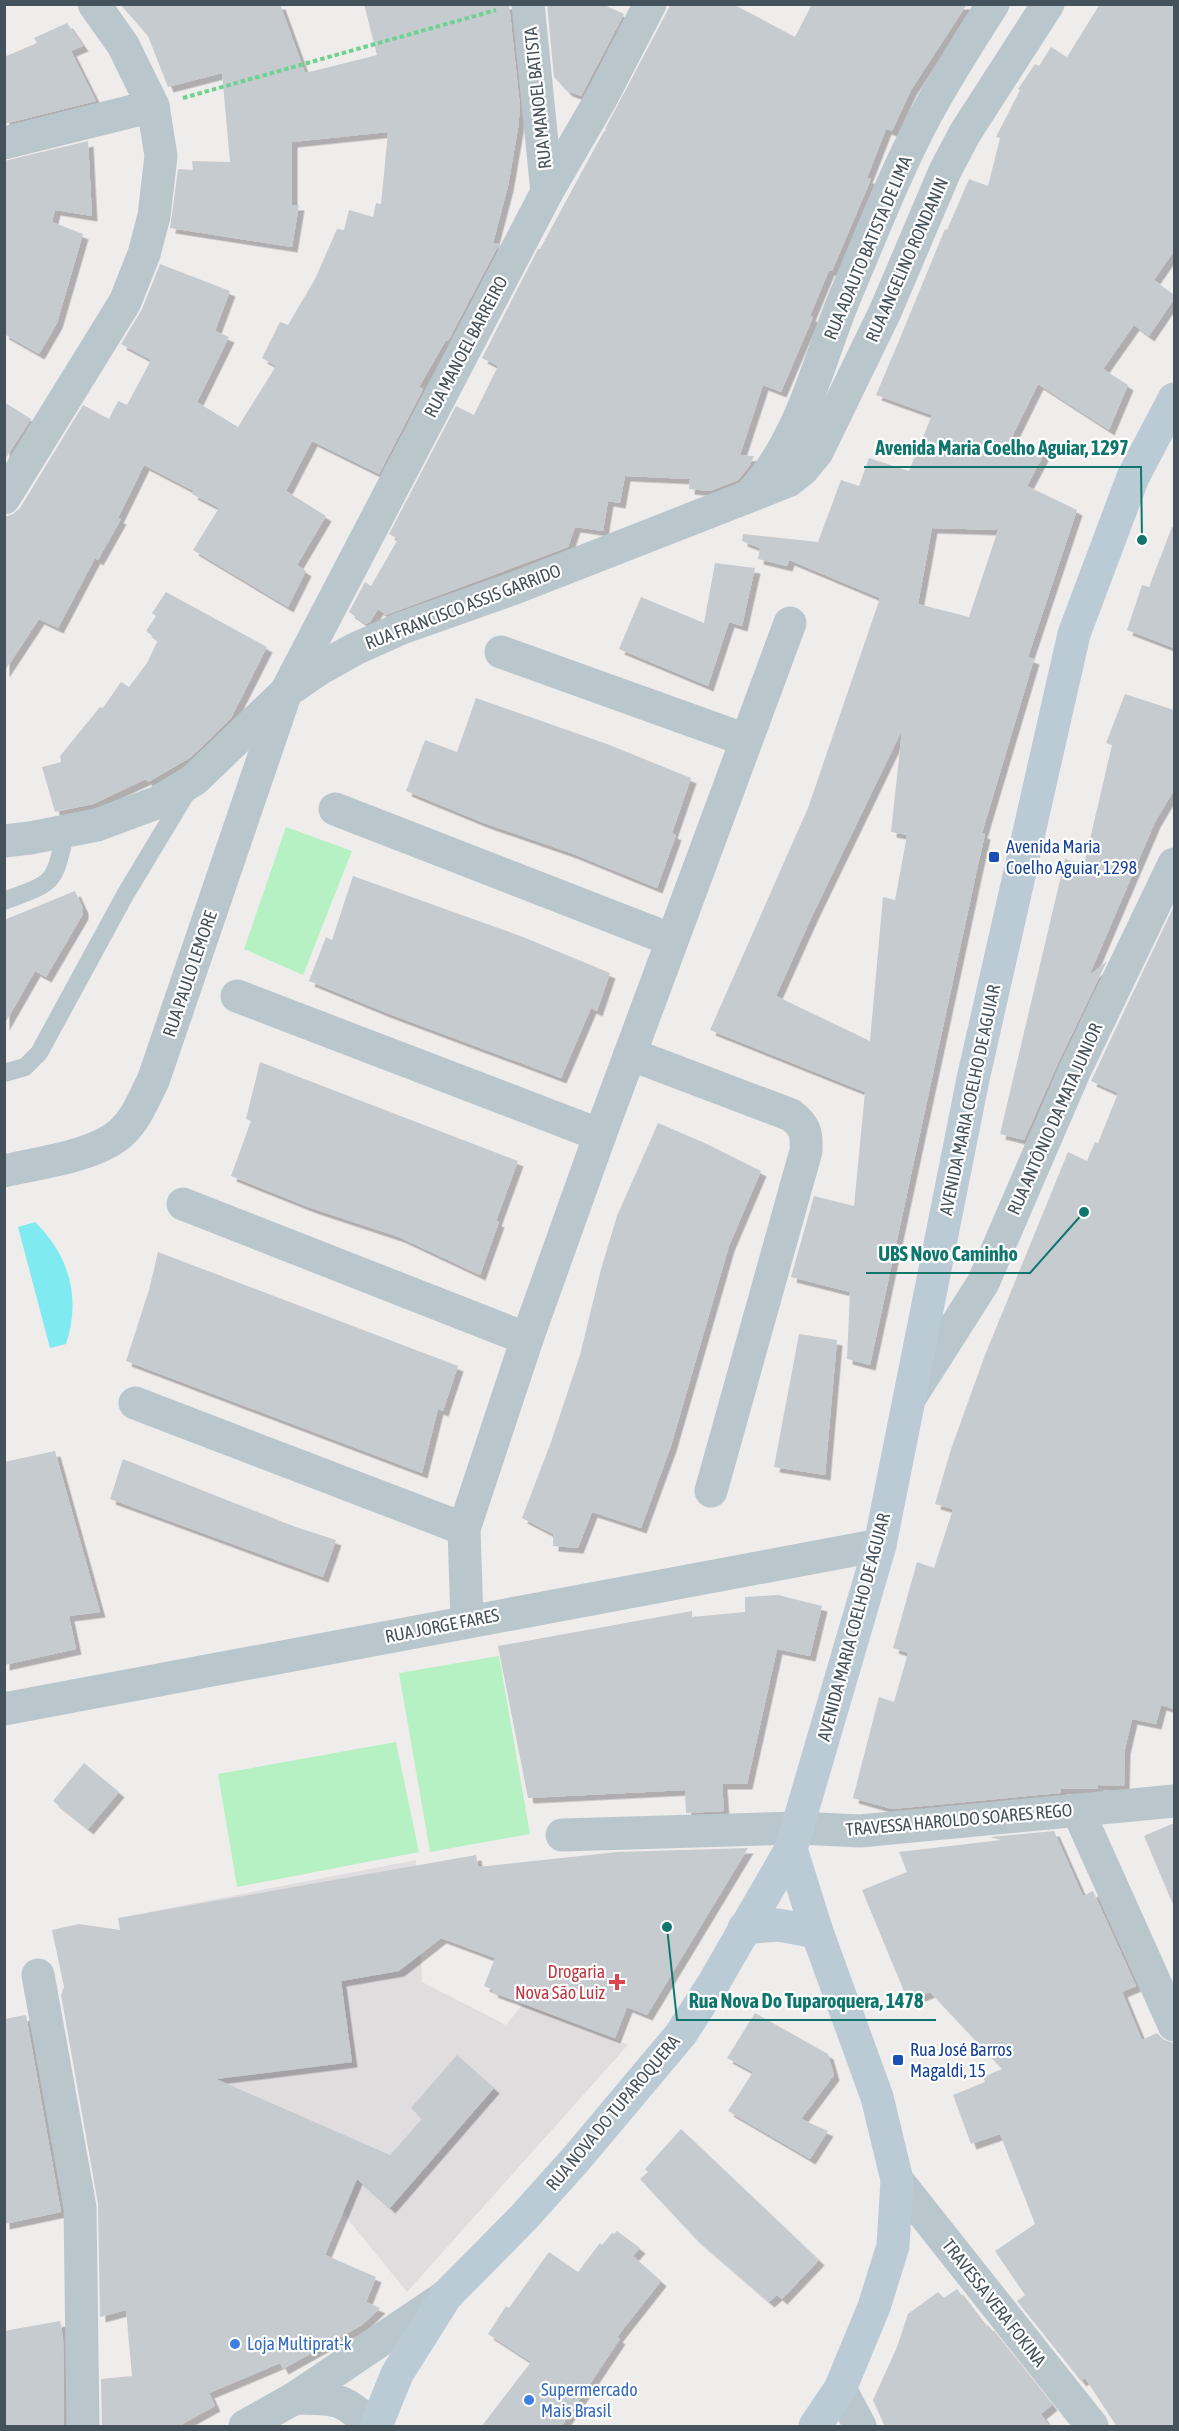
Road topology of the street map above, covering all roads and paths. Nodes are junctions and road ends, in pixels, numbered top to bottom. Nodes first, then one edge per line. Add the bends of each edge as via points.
1 (94, 4) edge
2 (650, 4) edge
3 (993, 4) edge
4 (1048, 4) edge
5 (516, 6) edge
6 (153, 106) junction
7 (4, 143) edge
8 (547, 192) junction
9 (1174, 399) edge
10 (751, 495) junction
11 (4, 498) edge
12 (790, 623) dead end
13 (501, 652) dead end
14 (286, 692) junction
15 (746, 740) junction
16 (194, 780) junction
17 (335, 809) dead end
18 (66, 831) junction
19 (4, 841) edge
20 (1174, 864) edge
21 (4, 901) edge
22 (672, 940) junction
23 (237, 996) dead end
24 (630, 1054) junction
25 (4, 1073) edge
26 (600, 1135) junction
27 (4, 1171) edge
28 (183, 1204) dead end
29 (527, 1340) junction
30 (908, 1400) junction
31 (135, 1403) dead end
32 (711, 1491) dead end
33 (464, 1529) junction
34 (880, 1545) junction
35 (467, 1621) junction
36 (4, 1709) edge
37 (1174, 1801) edge
38 (1078, 1810) junction
39 (562, 1835) dead end
40 (795, 1838) junction
41 (744, 1928) junction
42 (817, 1932) junction
43 (38, 1975) dead end
44 (1174, 2025) edge
45 (897, 2180) junction
46 (446, 2296) junction
47 (840, 2389) junction
48 (295, 2398) junction
49 (83, 2427) edge
50 (245, 2427) edge
51 (374, 2427) edge
52 (815, 2427) edge
53 (860, 2427) edge
54 (1092, 2427) edge

1 - 6 street via 123,45
2 - 8 street, RUA MANOEL BARREIRO
3 - 10 street, RUA ADAUTO BATISTA DE LIMA via 926,115 846,295 787,444 769,475
4 - 10 street, RUA ANGELINO RONDANIN via 955,152 885,312 817,452 788,481
5 - 6 path
5 - 8 street, RUA MANOEL BATISTA
6 - 7 street
6 - 11 street via 161,156 154,216 144,254 125,302
8 - 14 street, RUA MANOEL BARREIRO
9 - 30 main road, AVENIDA MARIA COELHO DE AGUIAR via 1133,477 1074,633 973,1079
10 - 14 street, RUA FRANCISCO ASSIS GARRIDO via 402,628 355,649
12 - 15 street
13 - 15 street
14 - 16 street, RUA FRANCISCO ASSIS GARRIDO
14 - 27 street, RUA PAULO LEMORE via 153,1081 136,1114 112,1140 87,1151
15 - 22 street
16 - 18 street, RUA FRANCISCO ASSIS GARRIDO via 156,803 97,825
16 - 25 lane via 139,869 39,1053 25,1067
17 - 22 street
18 - 19 street, RUA FRANCISCO ASSIS GARRIDO
18 - 21 lane via 57,867 48,883
20 - 30 street, RUA ANTÔNIO DA MATA JUNIOR via 1075,1070 983,1282
22 - 24 street
23 - 26 street
24 - 26 street
24 - 32 street via 791,1114 802,1124 807,1136
26 - 29 street
28 - 29 street
29 - 33 street
30 - 34 main road, AVENIDA MARIA COELHO DE AGUIAR
31 - 33 street
33 - 35 street
34 - 35 street, RUA JORGE FARES
34 - 40 main road, AVENIDA MARIA COELHO DE AGUIAR
35 - 36 street, RUA JORGE FARES
37 - 38 street, TRAVESSA HAROLDO SOARES REGO
38 - 40 street, TRAVESSA HAROLDO SOARES REGO
38 - 44 street
39 - 40 street, TRAVESSA HAROLDO SOARES REGO
40 - 41 main road, RUA NOVA DO TUPAROQUERA
40 - 42 main road
41 - 42 main road via 778,1924
41 - 46 main road, RUA NOVA DO TUPAROQUERA via 681,2034 524,2217
42 - 45 main road via 877,2097
43 - 49 street via 80,2207
45 - 47 main road via 893,2246 874,2307
45 - 54 street, TRAVESSA VERA FOKINA
46 - 48 street, RUA NOVA DO TUPAROQUERA
46 - 51 main road, RUA NOVA DO TUPAROQUERA via 397,2374
47 - 52 main road
47 - 53 street
48 - 50 street, RUA NOVA DO TUPAROQUERA
48 - 51 street, RUA NOVA DO TUPAROQUERA via 341,2401

